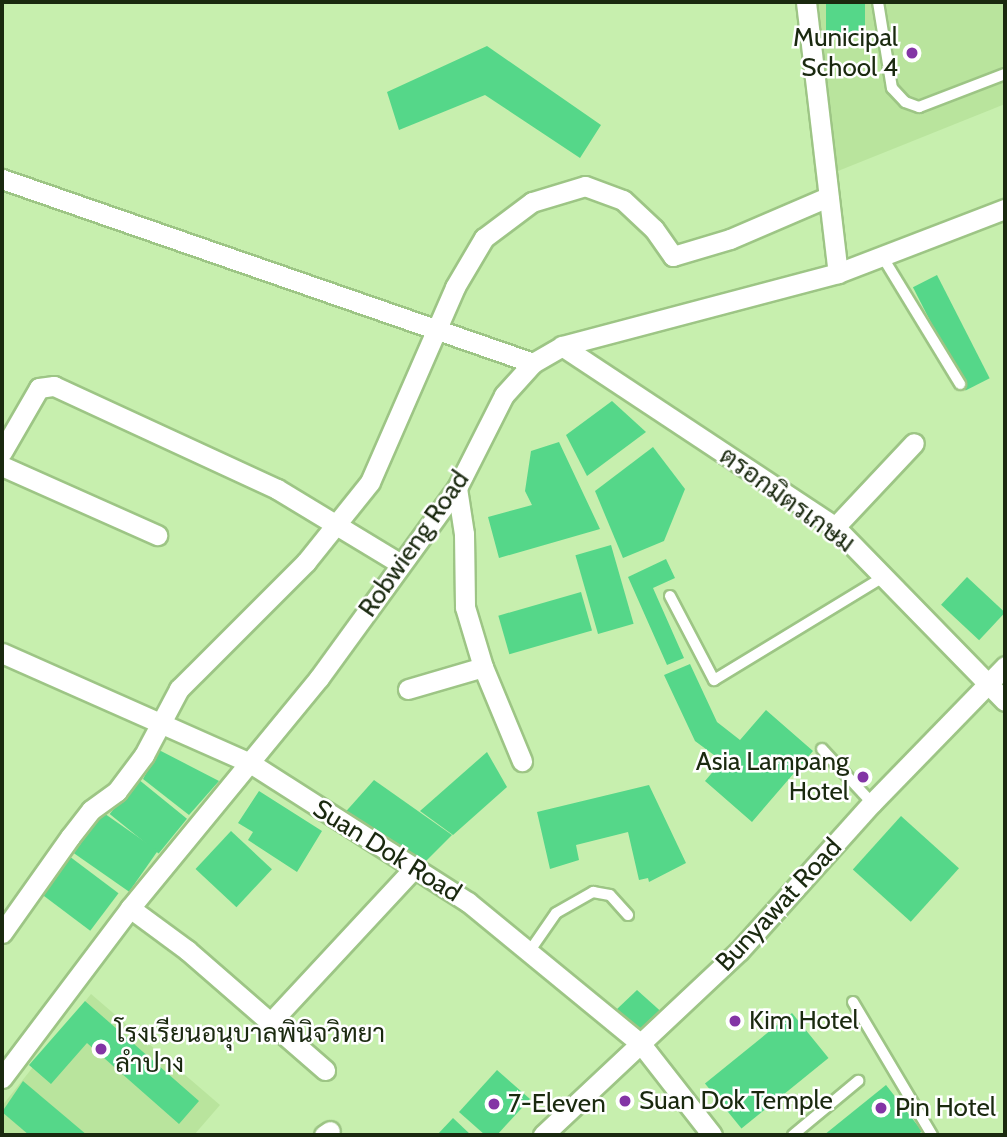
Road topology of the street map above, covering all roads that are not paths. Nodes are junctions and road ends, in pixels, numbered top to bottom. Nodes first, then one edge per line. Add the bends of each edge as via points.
1 (806, 2) edge
2 (878, 2) edge
3 (1005, 75) edge
4 (2, 180) edge
5 (828, 197) junction
6 (1005, 209) edge
7 (882, 256) junction
8 (838, 273) junction
9 (439, 331) junction
10 (562, 346) junction
11 (533, 363) junction
12 (960, 384) dead end
13 (914, 443) dead end
14 (2, 452) edge
15 (2, 466) edge
16 (457, 488) junction
17 (338, 524) junction
18 (835, 527) junction
19 (157, 535) dead end
20 (401, 564) junction
21 (886, 575) junction
22 (670, 596) dead end
23 (2, 653) edge
24 (1005, 666) edge
25 (483, 667) junction
26 (987, 684) junction
27 (408, 689) dead end
28 (1005, 701) edge
29 (158, 722) junction
30 (822, 749) dead end
31 (522, 761) dead end
32 (252, 764) junction
33 (872, 803) junction
34 (414, 868) junction
35 (130, 908) junction
36 (628, 915) dead end
37 (2, 933) edge
38 (529, 952) junction
39 (853, 1002) dead end
40 (270, 1024) junction
41 (641, 1044) junction
42 (325, 1070) dead end
43 (2, 1077) edge
44 (858, 1081) dead end
45 (543, 1135) edge
46 (712, 1135) edge
47 (793, 1135) edge
48 (932, 1135) edge

1 - 5 street
2 - 3 lane via 892,88 905,102 919,107
4 - 9 street
5 - 8 street
5 - 9 street via 730,239 673,256 654,229 623,200 585,186 532,202 484,238 455,287
6 - 7 street, Robwieng Road
7 - 8 street, Robwieng Road
7 - 12 lane
8 - 10 street, Robwieng Road
9 - 11 street
9 - 17 street via 370,482
10 - 11 street, Robwieng Road
10 - 18 street, ตรอกมิตรเกษม
11 - 16 street, Robwieng Road via 504,395
13 - 18 street
14 - 17 street via 38,388 54,386 277,489
15 - 19 street
16 - 20 street, Robwieng Road
16 - 25 street via 464,534 465,607
17 - 20 street
17 - 29 street via 179,689
18 - 21 street, ตรอกมิตรเกษม
20 - 32 street, Robwieng Road
21 - 22 lane via 714,680
21 - 26 street, ตรอกมิตรเกษม
23 - 29 street, Suan Dok Road
24 - 26 street, Bunyawat Road
25 - 27 street
25 - 31 street
26 - 28 street, ตรอกมิตรเกษม
26 - 33 street, Bunyawat Road
29 - 32 street, Suan Dok Road
29 - 37 street via 144,755 117,791 91,810
30 - 33 lane
32 - 34 street, Suan Dok Road
32 - 35 street, Robwieng Road
33 - 41 street, Bunyawat Road via 739,951
34 - 38 street, Suan Dok Road via 468,902
34 - 40 street
35 - 40 street via 187,950
35 - 43 street, Robwieng Road
36 - 38 lane via 610,895 593,892 556,913
38 - 41 street, Suan Dok Road
39 - 48 lane
40 - 42 street
41 - 45 street, Bunyawat Road
41 - 46 street, Suan Dok Road
44 - 47 lane

